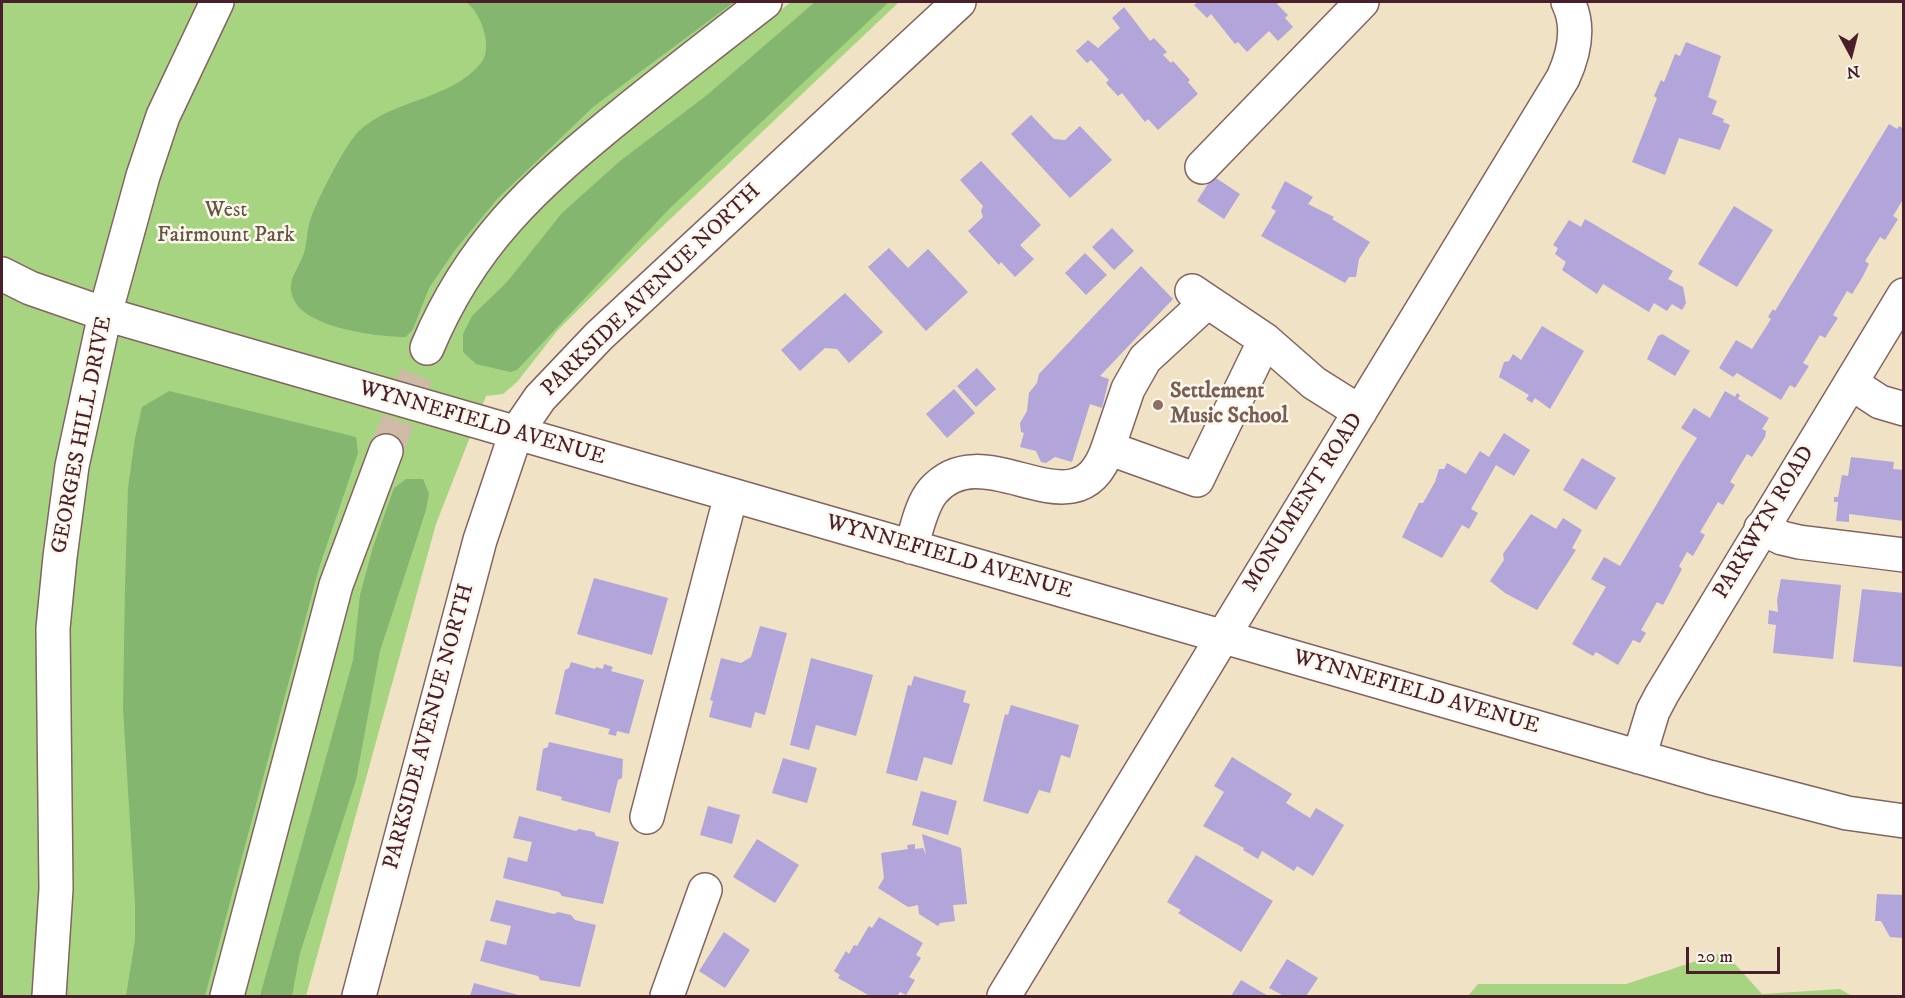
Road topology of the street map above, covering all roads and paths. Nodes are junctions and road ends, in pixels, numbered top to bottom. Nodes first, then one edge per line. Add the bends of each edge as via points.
1 (217, 2) edge
2 (765, 2) edge
3 (959, 2) edge
4 (1362, 2) edge
5 (1568, 2) edge
6 (1202, 167) dead end
7 (2, 274) edge
8 (1904, 296) edge
9 (105, 314) junction
10 (1265, 340) junction
11 (427, 348) tunnel mouth
12 (1851, 383) junction
13 (1904, 409) edge
14 (1360, 412) junction
15 (516, 433) junction
16 (1108, 448) junction
17 (386, 451) tunnel mouth
18 (731, 495) junction
19 (1761, 528) junction
20 (911, 547) junction
21 (1904, 555) edge
22 (1222, 637) junction
23 (1639, 757) junction
24 (647, 817) dead end
25 (1904, 821) edge
26 (705, 890) dead end
27 (380, 916) junction
28 (49, 996) edge
29 (227, 996) edge
30 (347, 996) edge
31 (359, 996) edge
32 (667, 996) edge
33 (1004, 996) edge

1 - 9 street, GEORGES HILL DRIVE via 163,116
2 - 11 street via 586,144 522,201 475,257 454,290
3 - 15 street, PARKSIDE AVENUE NORTH via 599,336 546,392
4 - 6 street
5 - 14 street, MONUMENT ROAD via 1574,42 1563,78
7 - 9 street, WYNNEFIELD AVENUE
8 - 12 street, PARKWYN ROAD
9 - 15 street, WYNNEFIELD AVENUE
9 - 28 street, GEORGES HILL DRIVE via 72,466 53,628 56,889
10 - 14 street via 1314,383
10 - 16 street via 1197,480
10 - 16 street via 1199,296 1144,359 1128,388
12 - 13 street via 1880,402
12 - 19 street, PARKWYN ROAD
14 - 22 street, MONUMENT ROAD
15 - 18 street, WYNNEFIELD AVENUE
15 - 27 street, PARKSIDE AVENUE NORTH via 480,540
16 - 20 street via 1097,473 1074,486 1048,487 974,470 957,473 927,501
17 - 29 street via 336,585
18 - 20 street, WYNNEFIELD AVENUE
18 - 24 street
19 - 21 street via 1799,542
19 - 23 street, PARKWYN ROAD via 1662,694
20 - 22 street, WYNNEFIELD AVENUE
22 - 23 street, WYNNEFIELD AVENUE
22 - 33 street, MONUMENT ROAD
23 - 25 street, WYNNEFIELD AVENUE via 1847,813
26 - 32 street
27 - 30 street
27 - 31 street, PARKSIDE AVENUE NORTH

